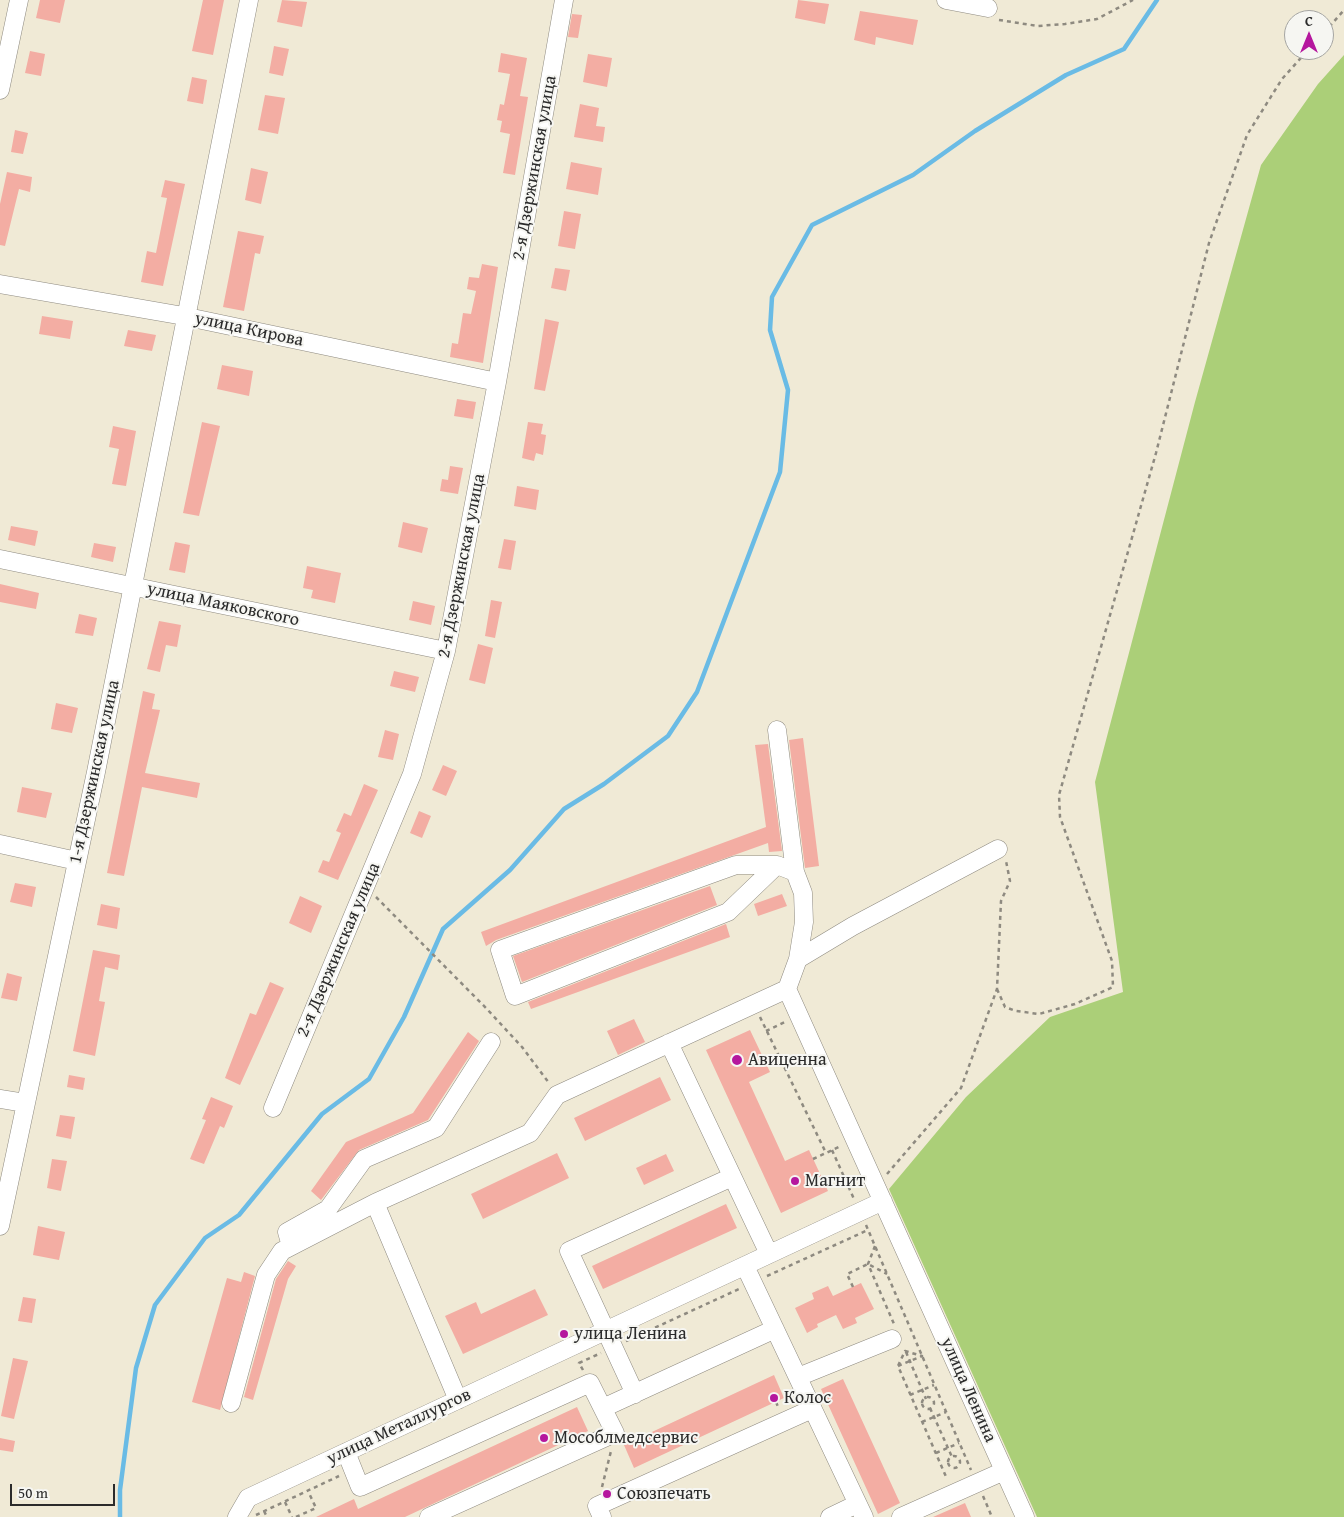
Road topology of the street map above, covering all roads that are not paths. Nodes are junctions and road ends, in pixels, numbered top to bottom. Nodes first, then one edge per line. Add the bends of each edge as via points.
1 (18, 0) edge
2 (249, 0) edge
3 (564, 0) edge
4 (946, 0) edge
5 (988, 8) road end
6 (0, 89) edge
7 (0, 284) edge
8 (186, 317) junction
9 (497, 382) junction
10 (0, 559) edge
11 (132, 586) junction
12 (446, 651) junction
13 (777, 730) dead end
14 (0, 844) edge
15 (998, 849) road end
16 (77, 861) junction
17 (777, 865) junction
18 (795, 872) junction
19 (798, 959) junction
20 (787, 989) junction
21 (491, 1042) dead end
22 (669, 1044) junction
23 (0, 1098) edge
24 (25, 1103) junction
25 (273, 1108) dead end
26 (732, 1177) junction
27 (880, 1194) junction
28 (375, 1203) junction
29 (0, 1226) edge
30 (291, 1246) junction
31 (769, 1254) junction
32 (745, 1266) junction
33 (775, 1330) junction
34 (604, 1331) junction
35 (892, 1339) dead end
36 (798, 1377) junction
37 (635, 1394) junction
38 (458, 1400) junction
39 (230, 1403) dead end
40 (603, 1408) junction
41 (812, 1409) junction
42 (346, 1452) junction
43 (1004, 1471) junction
44 (600, 1511) edge
45 (860, 1511) edge
46 (237, 1517) edge
47 (429, 1517) edge
48 (830, 1517) edge
49 (901, 1517) edge
50 (1025, 1517) edge

1 - 6 street
2 - 8 street, 1-я Дзержинская улица
3 - 9 street, 2-я Дзержинская улица
4 - 5 street
7 - 8 street, улица Кирова
8 - 9 street, улица Кирова
8 - 11 street, 1-я Дзержинская улица
9 - 12 street, 2-я Дзержинская улица
10 - 11 street, улица Маяковского
11 - 12 street, улица Маяковского
11 - 16 street, 1-я Дзержинская улица
12 - 25 street, 2-я Дзержинская улица via 412,774
13 - 18 street
14 - 16 street
15 - 19 street
16 - 24 street, 1-я Дзержинская улица
17 - 17 street via 736,864 500,950 515,996 728,912
17 - 18 street
18 - 19 street via 803,893 804,922
19 - 20 street
20 - 22 street
20 - 27 street, улица Ленина
21 - 30 street via 436,1128 364,1159 328,1209 287,1232
22 - 26 street
22 - 28 street via 557,1095 530,1133
23 - 24 street
24 - 29 street, 1-я Дзержинская улица
26 - 31 street
26 - 34 street via 569,1251
27 - 31 street, улица Металлургов via 860,1212
27 - 43 street, улица Ленина
28 - 30 street
28 - 38 street
30 - 39 street via 282,1251 266,1275
31 - 32 street, улица Металлургов
32 - 33 street
32 - 34 street, улица Металлургов
33 - 36 street
33 - 37 street
34 - 37 street
34 - 38 street, улица Металлургов
35 - 36 street
36 - 41 street
37 - 40 street
38 - 42 street, улица Металлургов
40 - 42 street via 590,1382 360,1487
40 - 47 street via 615,1433
41 - 44 street
41 - 45 street
42 - 46 street, улица Металлургов via 248,1498
43 - 49 street
43 - 50 street, улица Ленина
45 - 48 street

